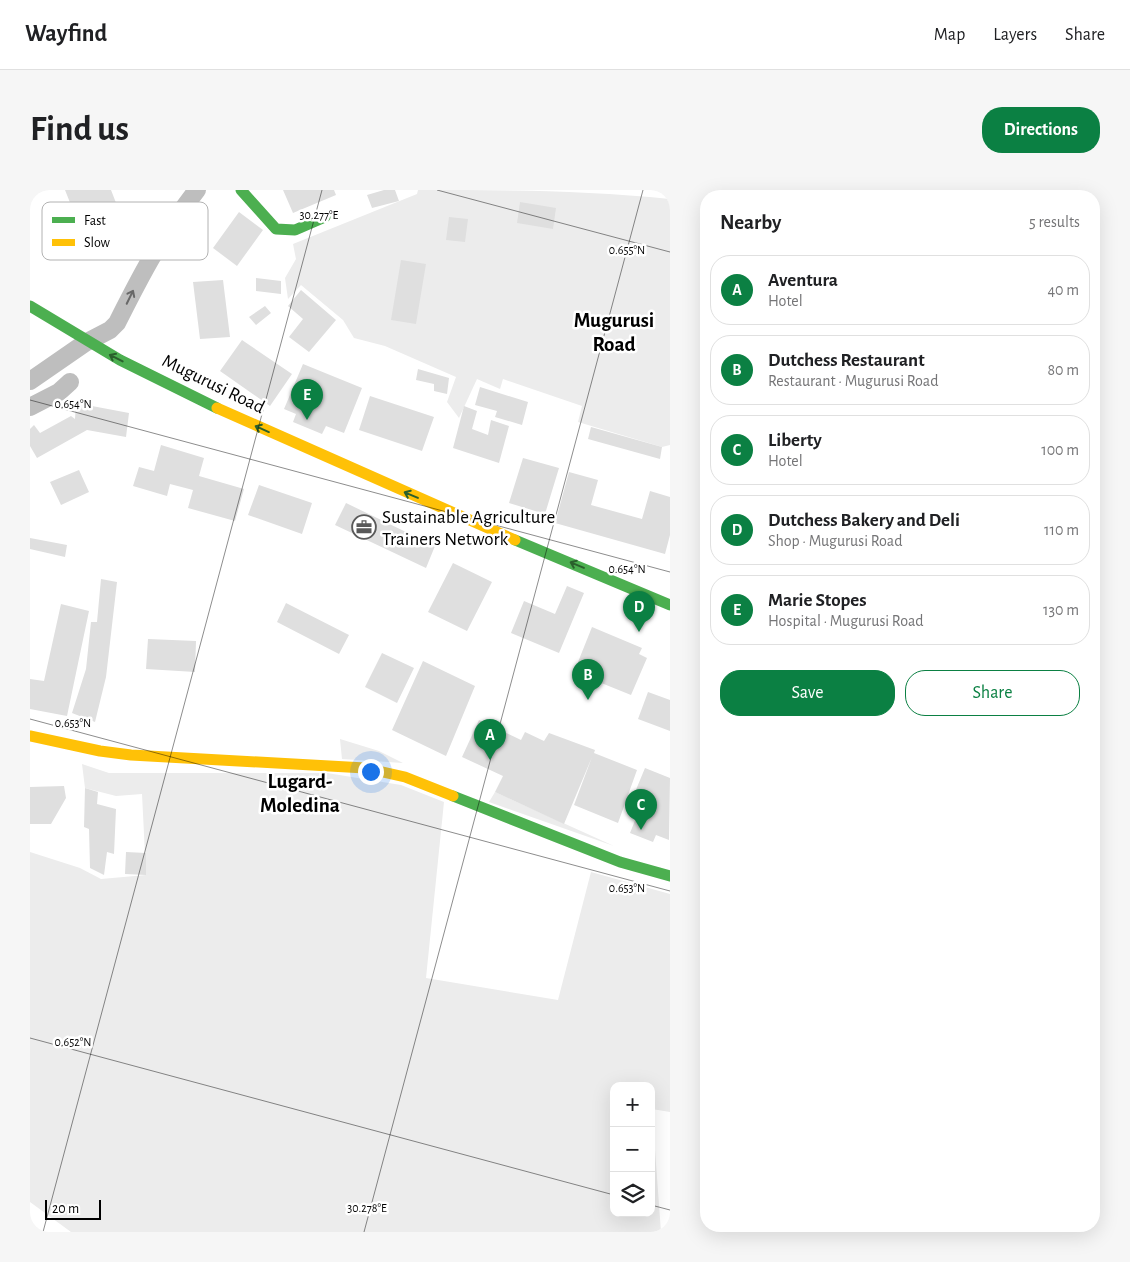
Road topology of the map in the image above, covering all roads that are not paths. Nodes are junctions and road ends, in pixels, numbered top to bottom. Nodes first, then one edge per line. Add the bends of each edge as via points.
1 (197, 190) edge
2 (241, 190) edge
3 (188, 202) edge
4 (325, 217) dead end
5 (148, 260) edge
6 (30, 306) edge
7 (85, 343) junction
8 (30, 381) edge
9 (70, 382) dead end
10 (30, 407) edge
11 (670, 605) edge
12 (30, 736) edge
13 (670, 876) edge

3 -> 1 street
2 - 4 street via 280,231 293,232
7 -> 5 street via 117,323
6 - 7 street, Mugurusi Road
7 - 8 street
11 -> 7 street, Mugurusi Road via 212,407
9 - 10 street via 59,392
12 - 13 street via 131,755 365,768 405,777 620,862

